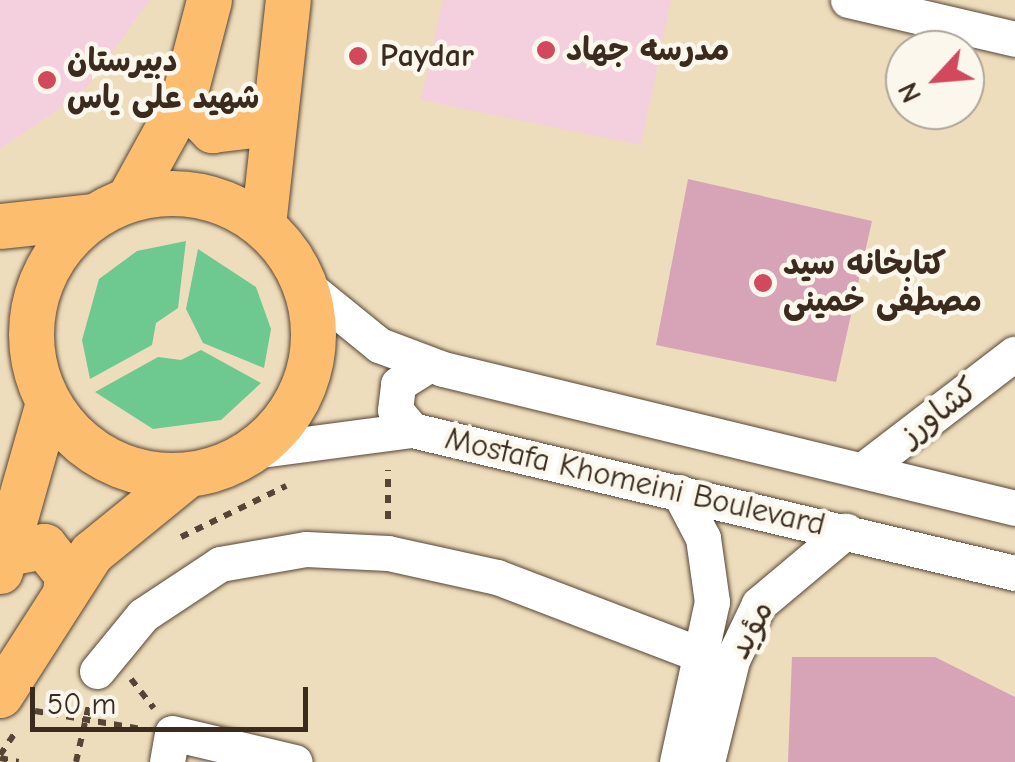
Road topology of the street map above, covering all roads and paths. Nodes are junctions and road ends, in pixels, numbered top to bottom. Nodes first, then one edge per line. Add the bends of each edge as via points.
1 (210, 0) edge
2 (288, 0) edge
3 (848, 0) edge
4 (1015, 38) edge
5 (182, 100) junction
6 (270, 110) junction
7 (111, 207) junction
8 (0, 226) edge
9 (263, 226) junction
10 (304, 284) junction
11 (1014, 354) edge
12 (430, 365) junction
13 (27, 371) edge
14 (412, 430) junction
15 (252, 451) junction
16 (864, 469) junction
17 (388, 470) dead end
18 (187, 475) junction
19 (679, 492) junction
20 (1015, 508) edge
21 (846, 531) junction
22 (388, 552) junction
23 (4, 562) edge
24 (1015, 573) edge
25 (65, 592) junction
26 (704, 656) junction
27 (97, 671) joint
28 (14, 702) edge
29 (86, 720) junction
30 (170, 748) edge
31 (0, 758) edge
32 (19, 762) edge
33 (76, 762) edge
34 (296, 762) edge
35 (676, 762) edge
36 (707, 762) edge

1 - 5 main road
2 - 6 main road
3 - 4 street
5 - 6 main road via 194,118 234,132
5 - 7 main road
6 - 9 main road
7 - 8 main road
7 - 9 main road via 176,192 222,202
7 - 13 main road via 40,281
9 - 10 main road
10 - 12 street, Mostafa Khomeini Boulevard via 379,345
10 - 15 main road via 312,358 280,426
11 - 16 street, کشاورز
12 - 14 street via 398,384 395,410
12 - 16 street, Mostafa Khomeini Boulevard
13 - 18 main road via 107,460
13 - 23 main road
14 - 15 street, Mostafa Khomeini Boulevard
14 - 19 street, Mostafa Khomeini Boulevard
15 - 18 main road
16 - 20 street, Mostafa Khomeini Boulevard
17 - 22 path
18 - 25 main road via 91,553
19 - 21 street, Mostafa Khomeini Boulevard
19 - 26 street, مؤید via 703,538 712,602
21 - 24 street, Mostafa Khomeini Boulevard
21 - 36 street, مؤید via 759,604 732,660
22 - 26 street via 497,577
22 - 27 street via 306,549 220,564 144,615
23 - 25 main road via 44,546 66,574
25 - 28 main road
26 - 35 street, مؤید
27 - 29 path
28 - 29 path
29 - 30 path
29 - 33 path
30 - 34 street
31 - 32 path

